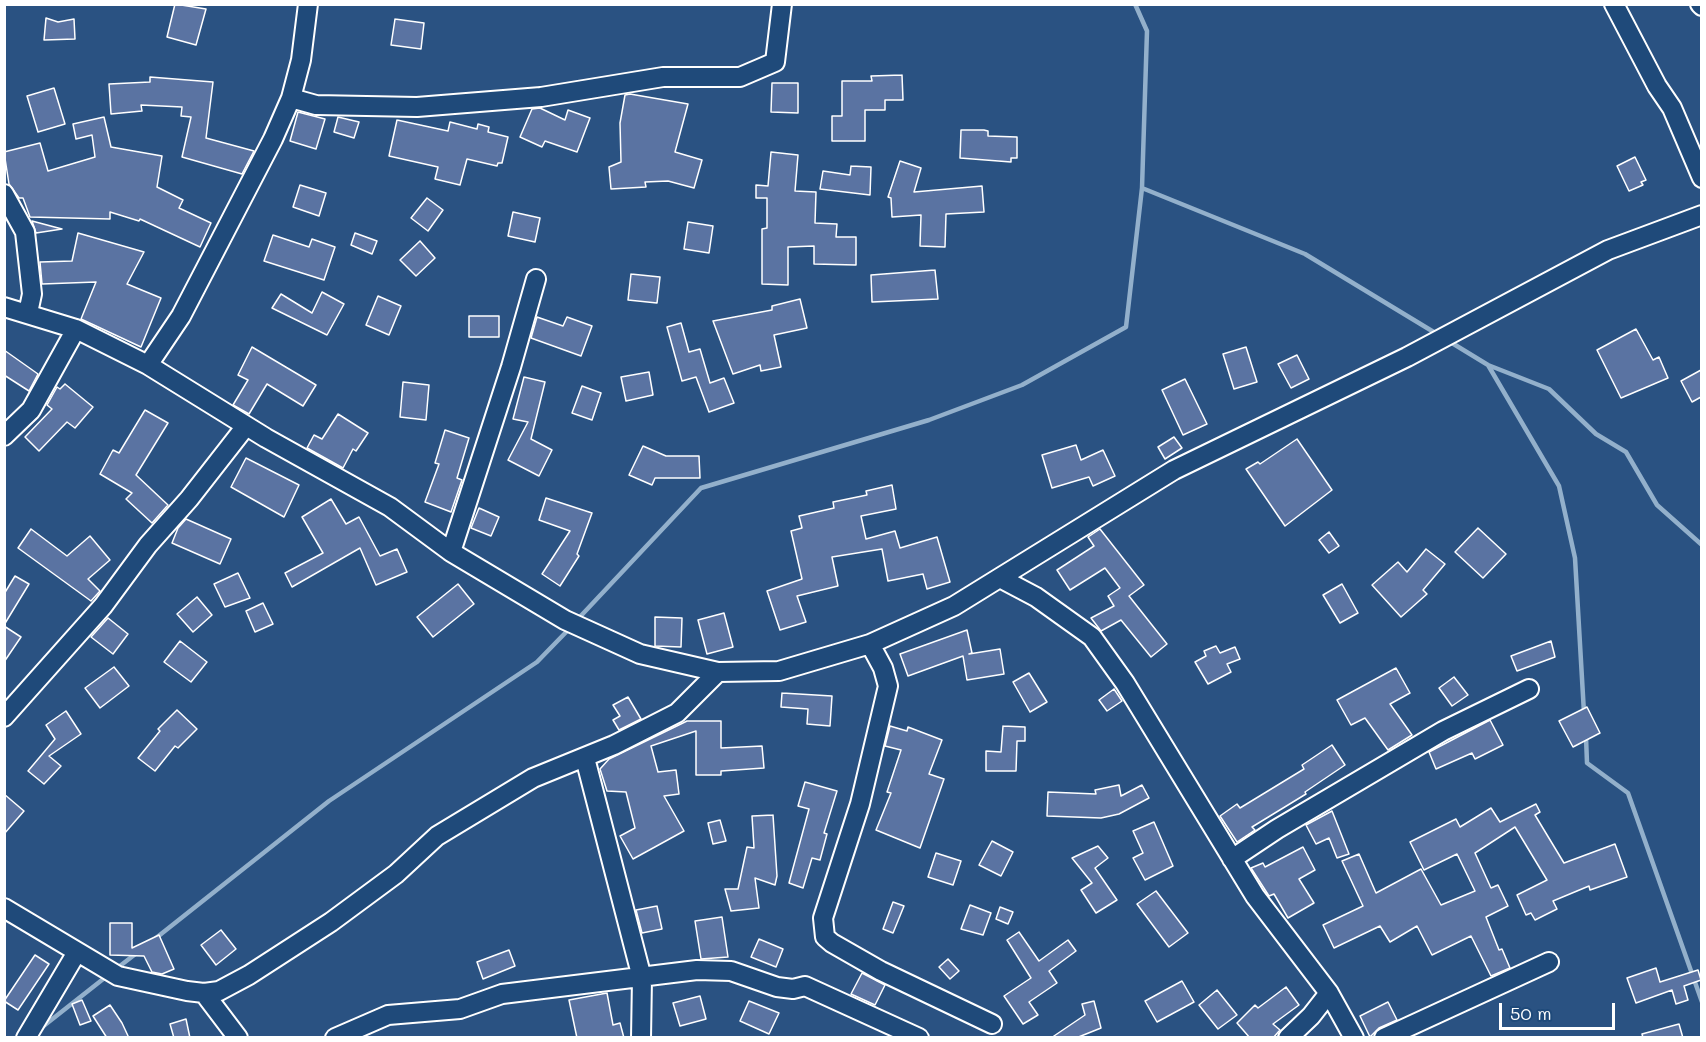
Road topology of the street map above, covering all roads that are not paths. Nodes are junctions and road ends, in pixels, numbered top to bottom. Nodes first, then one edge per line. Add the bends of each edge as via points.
1 (308, 4) edge
2 (782, 4) edge
3 (1614, 4) edge
4 (291, 98) junction
5 (1701, 178) edge
6 (4, 194) edge
7 (1701, 215) edge
8 (536, 279) dead end
9 (4, 307) edge
10 (28, 313) junction
11 (76, 329) junction
12 (148, 365) junction
13 (246, 426) junction
14 (4, 436) edge
15 (451, 552) junction
16 (1000, 579) junction
17 (870, 644) junction
18 (718, 672) junction
19 (1529, 689) dead end
20 (4, 717) edge
21 (585, 758) junction
22 (1232, 859) junction
23 (4, 908) edge
24 (78, 951) junction
25 (1549, 962) dead end
26 (642, 978) junction
27 (204, 993) junction
28 (1329, 993) junction
29 (992, 1024) dead end
30 (26, 1038) edge
31 (238, 1038) edge
32 (334, 1038) edge
33 (640, 1038) edge
34 (919, 1038) edge
35 (1288, 1038) edge
36 (1354, 1038) edge
37 (1384, 1038) edge

1 - 4 street via 301,60
2 - 4 street via 775,62 740,77 663,77 541,97 417,107 316,105
3 - 5 street via 1672,108
4 - 12 street via 254,178 180,316
6 - 10 street via 25,232 32,294
7 - 16 street via 1608,250 1407,357 1174,470
8 - 15 street
9 - 10 street
10 - 11 street
11 - 12 street
11 - 14 street via 31,410
12 - 13 street
13 - 15 street via 390,507
13 - 20 street via 148,544 103,606
15 - 18 street via 565,620 640,654
16 - 17 street via 954,606
16 - 22 street via 1036,597 1092,637 1125,683
17 - 18 street via 779,671
17 - 29 street via 884,668 888,686 860,804 823,918 825,937 881,970
18 - 21 street via 677,713
19 - 22 street via 1443,731
21 - 26 street
21 - 27 street via 533,778 437,836 396,874 331,922 249,975 219,991
22 - 28 street via 1255,896
23 - 24 street
24 - 27 street via 118,976
24 - 30 street
25 - 37 street
26 - 32 street via 518,991 460,1009 388,1015
26 - 33 street
26 - 34 street via 697,970 731,971 777,987 805,986
27 - 31 street
28 - 35 street
28 - 36 street

